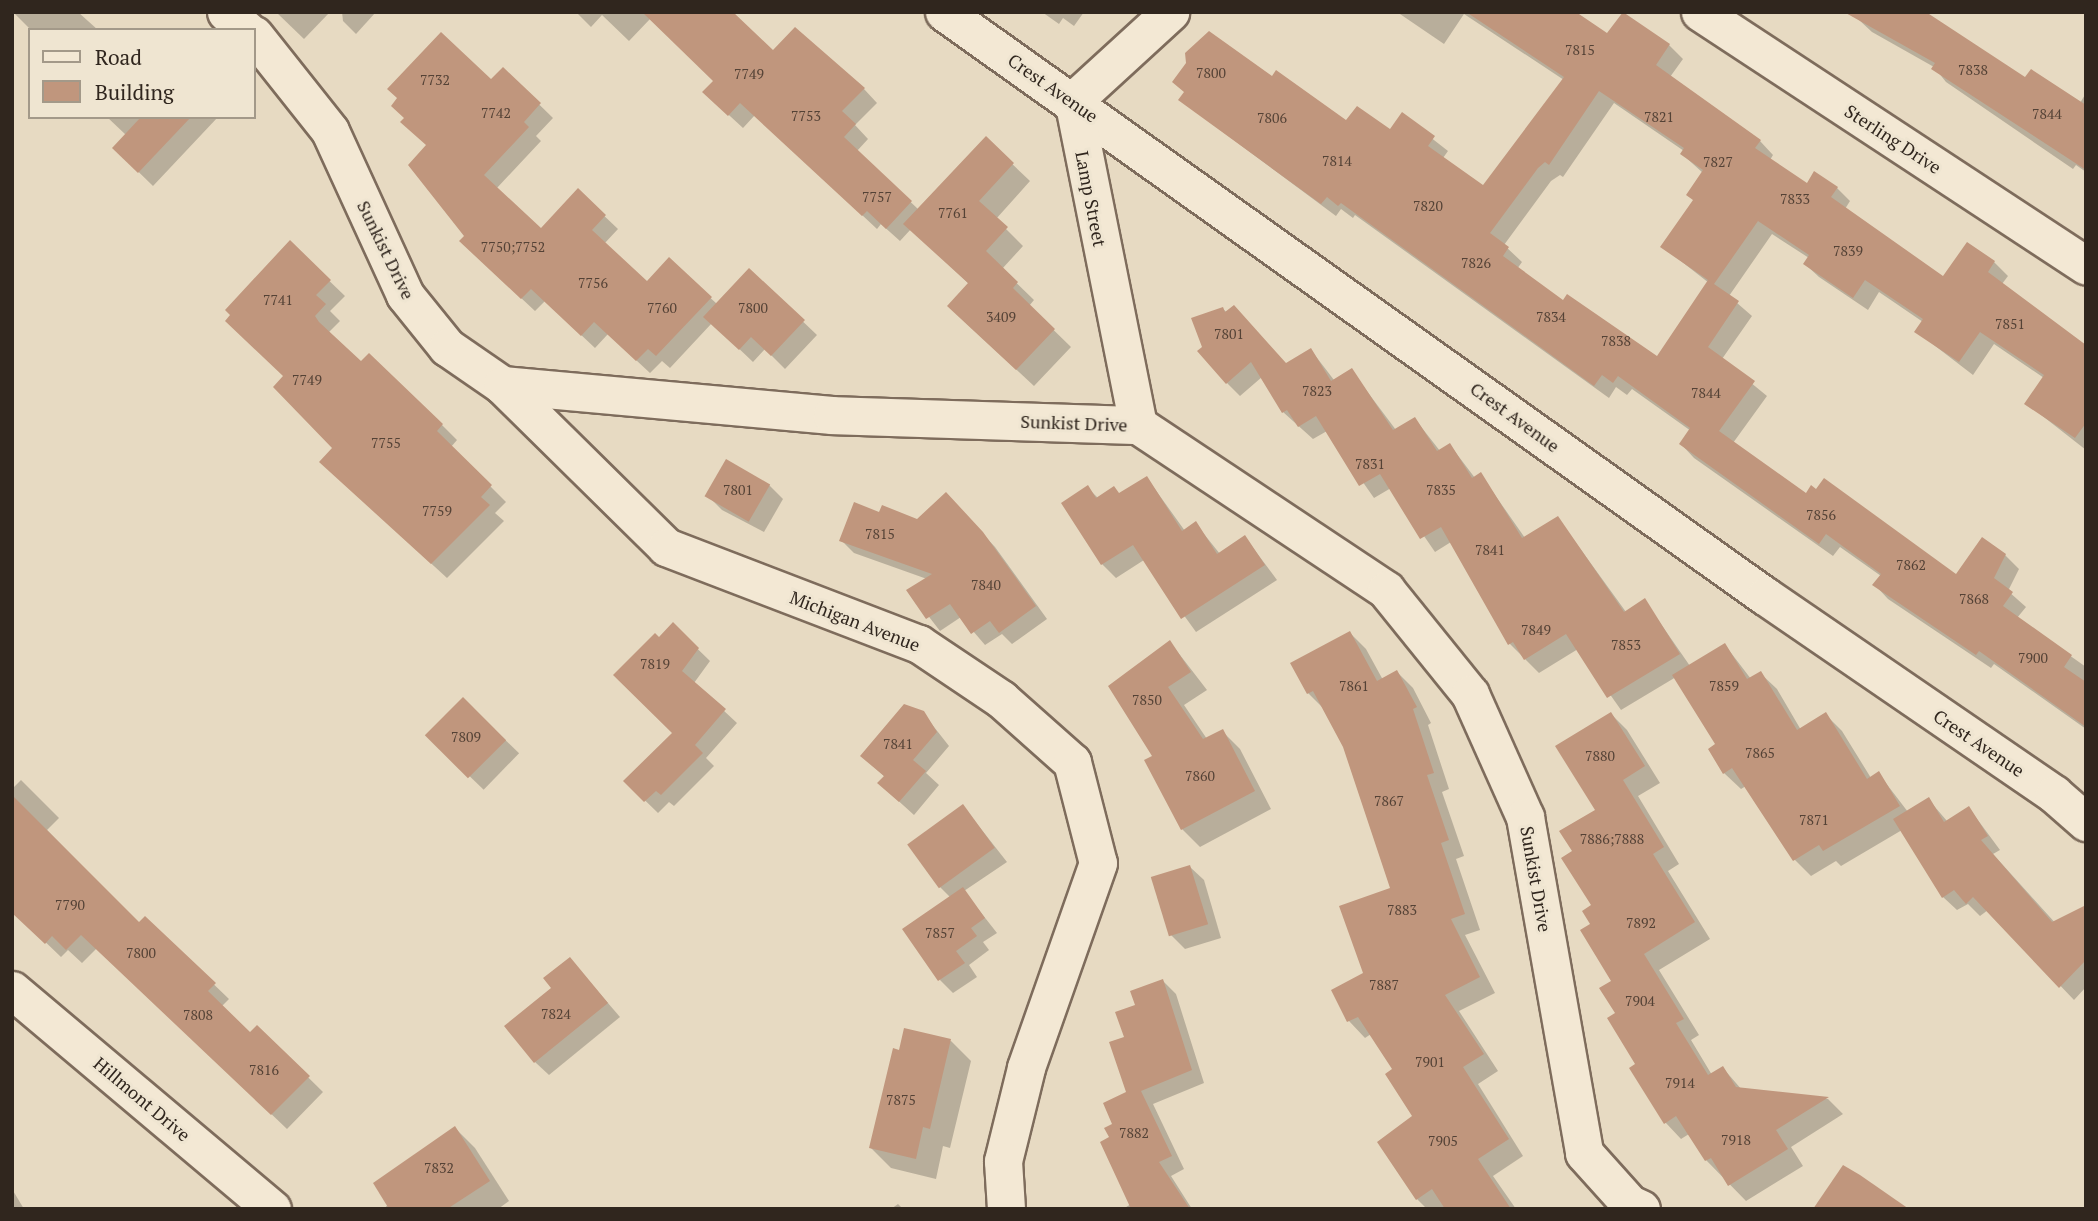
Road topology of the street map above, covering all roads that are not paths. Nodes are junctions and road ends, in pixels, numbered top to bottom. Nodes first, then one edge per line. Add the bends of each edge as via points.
1 (226, 12) edge
2 (944, 12) edge
3 (1170, 12) edge
4 (1700, 12) edge
5 (245, 28) edge
6 (256, 38) edge
7 (1073, 101) junction
8 (2086, 266) edge
9 (502, 385) junction
10 (1138, 425) junction
11 (2086, 822) edge
12 (12, 990) edge
13 (272, 1209) edge
14 (1006, 1209) edge
15 (1641, 1209) edge

1 - 5 street
2 - 7 street, Crest Avenue
3 - 7 street
4 - 8 street, Sterling Drive
6 - 9 street, Sunkist Drive via 330,131 405,295 447,347
7 - 10 street, Lamp Street
7 - 11 street, Crest Avenue via 1765,596 2054,794
9 - 10 street, Sunkist Drive via 832,415
9 - 14 street, Michigan Avenue via 666,547 919,644 1001,699 1072,762 1098,863 1026,1068 1003,1161
10 - 15 street, Sunkist Drive via 1386,590 1470,694 1525,817 1584,1153
12 - 13 street, Hillmont Drive

